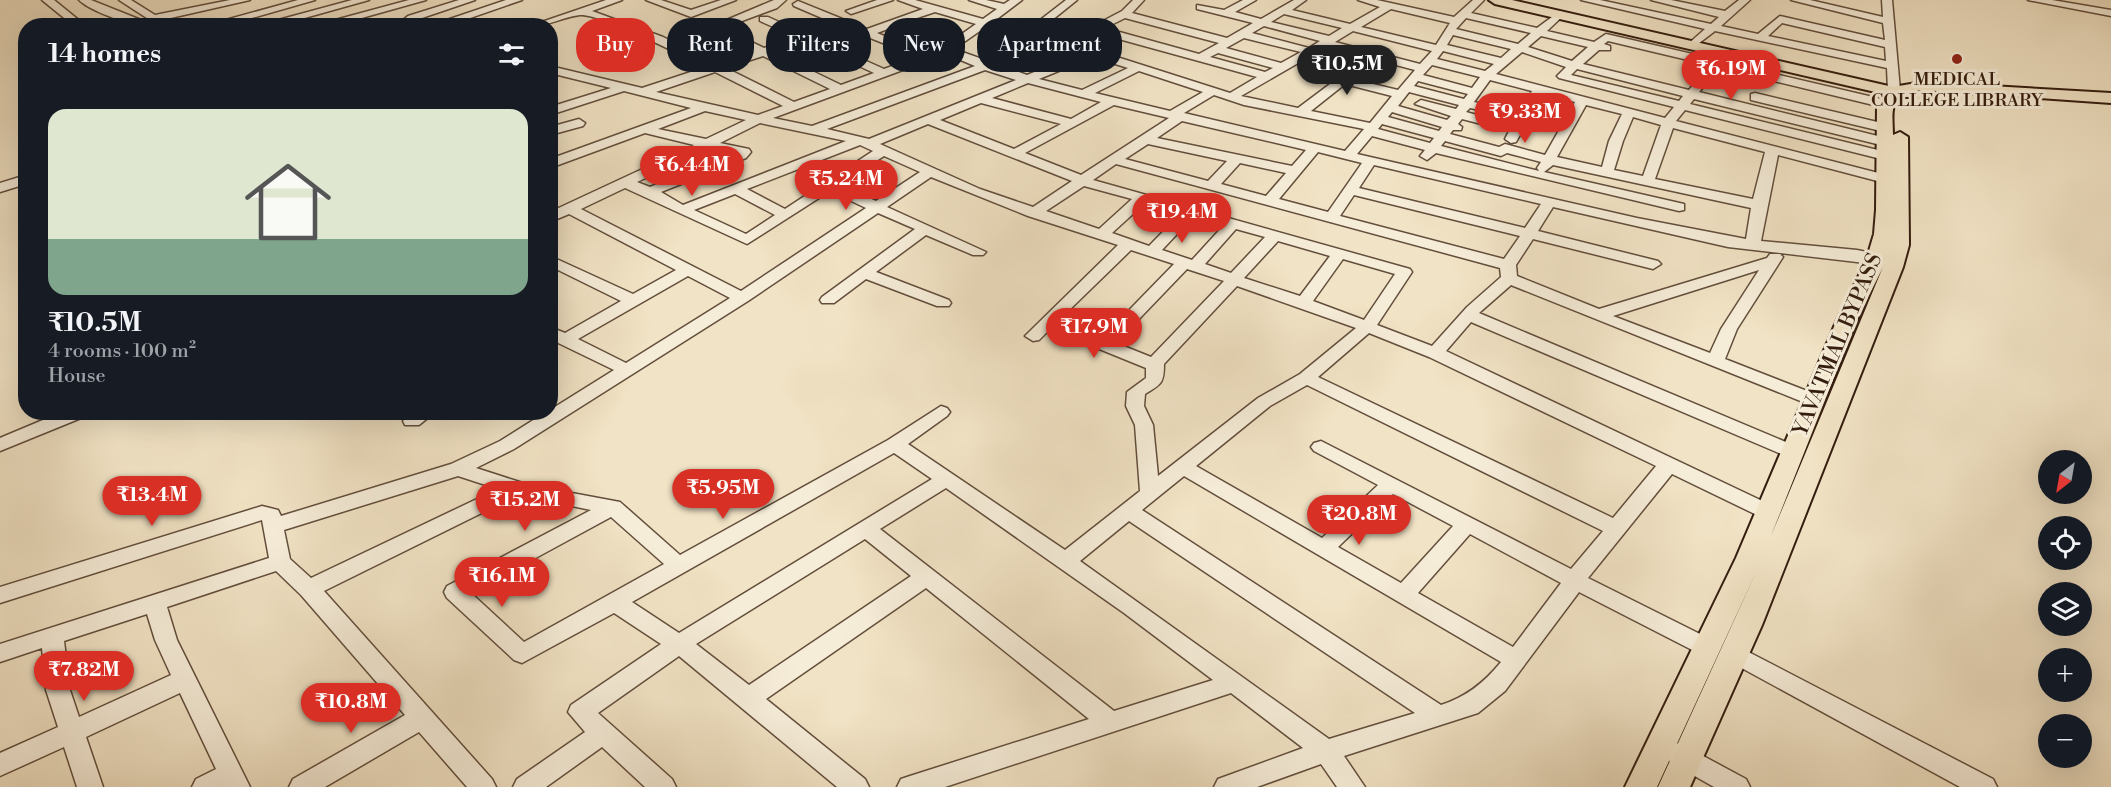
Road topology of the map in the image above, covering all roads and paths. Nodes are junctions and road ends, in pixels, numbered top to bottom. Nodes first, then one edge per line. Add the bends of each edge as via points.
1 (47, 0) edge
2 (84, 0) edge
3 (124, 0) edge
4 (310, 0) edge
5 (364, 0) edge
6 (421, 0) edge
7 (435, 0) edge
8 (470, 0) edge
9 (517, 0) edge
10 (617, 0) edge
11 (651, 0) edge
12 (731, 0) edge
13 (888, 0) edge
14 (903, 0) edge
15 (974, 0) edge
16 (1017, 0) edge
17 (1072, 0) edge
18 (1138, 0) edge
19 (1215, 0) edge
20 (1251, 0) edge
21 (1301, 0) edge
22 (1363, 0) edge
23 (1479, 0) edge
24 (1495, 0) edge
25 (1586, 0) edge
26 (1656, 0) edge
27 (1745, 0) edge
28 (1796, 0) edge
29 (1887, 0) edge
30 (2033, 0) edge
31 (243, 1) edge
32 (1605, 2) edge
33 (776, 3) edge
34 (1686, 3) edge
35 (798, 4) dead end
36 (1828, 4) edge
37 (450, 6) junction
38 (1389, 6) junction
39 (1006, 8) junction
40 (933, 9) junction
41 (582, 11) junction
42 (851, 11) dead end
43 (1284, 11) junction
44 (1192, 12) junction
45 (256, 13) junction
46 (1226, 13) junction
47 (2111, 13) edge
48 (470, 14) junction
49 (1124, 14) junction
50 (1560, 14) junction
51 (1727, 15) junction
52 (71, 18) edge
53 (134, 18) edge
54 (144, 18) edge
55 (166, 18) edge
56 (238, 18) edge
57 (261, 18) edge
58 (295, 18) edge
59 (350, 18) edge
60 (411, 18) edge
61 (458, 18) edge
62 (738, 18) edge
63 (832, 18) edge
64 (911, 18) edge
65 (991, 18) edge
66 (1049, 18) edge
67 (1116, 18) edge
68 (558, 19) edge
69 (1582, 19) junction
70 (977, 21) edge
71 (1888, 21) junction
72 (1263, 22) junction
73 (1457, 22) junction
74 (1169, 25) junction
75 (1512, 26) junction
76 (1713, 27) junction
77 (1353, 28) junction
78 (1823, 29) junction
79 (1539, 31) junction
80 (1243, 34) junction
81 (1122, 36) edge
82 (1761, 37) junction
83 (1328, 41) junction
84 (1494, 41) junction
85 (1230, 42) junction
86 (667, 43) edge
87 (1694, 44) junction
88 (1597, 45) junction
89 (1891, 45) junction
90 (1519, 47) junction
91 (1808, 47) junction
92 (754, 48) edge
93 (1439, 48) junction
94 (1218, 49) junction
95 (766, 51) edge
96 (1309, 51) junction
97 (763, 52) junction
98 (1727, 52) junction
99 (754, 55) edge
100 (1375, 56) junction
101 (1201, 58) junction
102 (1579, 61) junction
103 (1122, 62) edge
104 (1502, 62) junction
105 (1891, 66) junction
106 (871, 67) edge
107 (1139, 67) junction
108 (1281, 67) junction
109 (1421, 68) junction
110 (1713, 68) junction
111 (977, 69) edge
112 (558, 71) edge
113 (698, 72) edge
114 (726, 72) edge
115 (882, 72) joint
116 (1002, 72) edge
117 (1049, 72) edge
118 (1265, 76) junction
119 (1343, 80) junction
120 (1029, 81) junction
121 (838, 88) junction
122 (1696, 88) junction
123 (1800, 88) junction
124 (1477, 89) junction
125 (633, 90) junction
126 (1213, 91) junction
127 (1084, 94) junction
128 (1232, 97) junction
129 (1397, 97) junction
130 (982, 99) junction
131 (1583, 99) junction
132 (2111, 100) edge
133 (1521, 101) junction
134 (1112, 102) junction
135 (1683, 104) junction
136 (792, 106) junction
137 (602, 107) dead end
138 (705, 107) junction
139 (558, 109) edge
140 (1630, 111) junction
141 (1301, 112) junction
142 (1459, 114) junction
143 (1177, 115) junction
144 (1889, 118) junction
145 (759, 119) junction
146 (929, 120) junction
147 (1669, 121) junction
148 (1779, 122) junction
149 (579, 123) dead end
150 (1073, 123) junction
151 (1374, 126) junction
152 (558, 129) edge
153 (647, 130) junction
154 (813, 130) junction
155 (1447, 131) junction
156 (1145, 139) junction
157 (706, 143) junction
158 (1508, 143) junction
159 (870, 145) junction
160 (1315, 147) junction
161 (1434, 148) junction
162 (1773, 148) junction
163 (558, 152) edge
164 (1014, 154) junction
165 (1349, 155) junction
166 (566, 158) junction
167 (1115, 159) junction
168 (1236, 159) junction
169 (1371, 160) junction
170 (1550, 160) junction
171 (558, 161) edge
172 (1492, 164) junction
173 (1415, 170) junction
174 (1295, 171) junction
175 (928, 172) junction
176 (1607, 172) junction
177 (1538, 175) junction
178 (1885, 179) junction
179 (1648, 180) junction
180 (1083, 181) junction
181 (18, 182) edge
182 (626, 183) junction
183 (1480, 185) junction
184 (829, 186) junction
185 (1211, 186) junction
186 (0, 188) edge
187 (736, 189) junction
188 (1350, 190) junction
189 (650, 192) junction
190 (1523, 195) junction
191 (1142, 199) junction
192 (1550, 201) junction
193 (1269, 202) junction
194 (1759, 204) junction
195 (875, 205) junction
196 (1679, 207) dead end
197 (570, 209) junction
198 (682, 210) junction
199 (1033, 213) junction
200 (1190, 213) junction
201 (558, 214) edge
202 (786, 215) junction
203 (1332, 217) junction
204 (1232, 225) junction
205 (926, 228) junction
206 (1527, 233) junction
207 (1100, 236) junction
208 (1274, 237) junction
209 (1127, 245) junction
210 (1753, 245) junction
211 (978, 252) dead end
212 (1151, 252) junction
213 (1339, 254) junction
214 (1776, 255) junction
215 (1886, 260) junction
216 (558, 264) edge
217 (1653, 264) dead end
218 (1189, 265) junction
219 (688, 270) junction
220 (1509, 271) junction
221 (864, 273) junction
222 (1235, 280) junction
223 (742, 298) junction
224 (828, 300) dead end
225 (634, 302) junction
226 (943, 303) dead end
227 (1303, 303) junction
228 (1469, 315) junction
229 (1598, 315) junction
230 (1048, 322) junction
231 (1367, 327) junction
232 (558, 335) edge
233 (1033, 336) dead end
234 (1105, 345) junction
235 (1435, 352) junction
236 (1715, 361) junction
237 (1154, 365) junction
238 (625, 369) junction
239 (1306, 378) junction
240 (1814, 400) junction
241 (558, 409) edge
242 (941, 412) dead end
243 (61, 420) edge
244 (542, 420) edge
245 (895, 444) junction
246 (0, 445) edge
247 (1321, 447) dead end
248 (1793, 452) junction
249 (1669, 464) junction
250 (1183, 467) junction
251 (458, 469) junction
252 (946, 479) junction
253 (1391, 484) junction
254 (516, 488) junction
255 (1150, 493) junction
256 (613, 507) junction
257 (1129, 511) junction
258 (1768, 512) junction
259 (1467, 524) junction
260 (272, 526) junction
261 (1617, 529) junction
262 (867, 530) junction
263 (1324, 548) junction
264 (280, 562) junction
265 (1064, 562) junction
266 (680, 567) junction
267 (927, 576) junction
268 (1575, 582) junction
269 (309, 588) junction
270 (0, 595) edge
271 (1402, 595) junction
272 (616, 603) junction
273 (155, 604) junction
274 (52, 637) junction
275 (679, 644) junction
276 (1706, 647) junction
277 (0, 653) edge
278 (1735, 654) junction
279 (1515, 659) junction
280 (186, 679) junction
281 (1233, 683) junction
282 (749, 698) junction
283 (1439, 716) junction
284 (422, 718) junction
285 (1109, 721) junction
286 (71, 731) junction
287 (602, 733) junction
288 (1660, 745) junction
289 (1326, 751) junction
290 (1687, 758) junction
291 (0, 765) edge
292 (234, 780) edge
293 (90, 787) edge
294 (205, 787) edge
295 (302, 787) edge
296 (483, 787) edge
297 (526, 787) edge
298 (663, 787) edge
299 (856, 787) edge
300 (910, 787) edge
301 (1227, 787) edge
302 (1352, 787) edge
303 (1641, 787) edge
304 (1674, 787) edge
305 (1737, 787) edge
306 (1984, 787) edge

1 - 52 street
2 - 53 street via 94,7
3 - 54 street
4 - 45 street
5 - 58 street
6 - 59 street
7 - 37 street
8 - 37 street
9 - 48 street
10 - 41 street
11 - 12 street via 691,14
13 - 42 street
14 - 40 street
15 - 39 street
16 - 39 street
17 - 66 street
18 - 49 street
19 - 44 street
20 - 46 street
21 - 43 street
22 - 38 street
23 - 73 street
24 - 50 main road
25 - 32 street
26 - 34 street
27 - 51 street
28 - 36 street
29 - 71 street
30 - 47 street
31 - 45 street
31 - 55 street
32 - 69 street
32 - 76 street
33 - 62 street
34 - 51 street
35 - 63 street
36 - 71 street
37 - 48 street
37 - 60 street
38 - 73 street
38 - 77 street
39 - 65 street
40 - 64 street
40 - 70 street
41 - 68 street
41 - 86 street
43 - 72 street
43 - 77 street
44 - 46 street
44 - 74 street
45 - 56 street
45 - 57 street
46 - 72 street
48 - 61 street
49 - 67 street
49 - 74 street
50 - 69 main road
50 - 79 street
51 - 76 street
69 - 87 main road
71 - 89 street
72 - 80 street
72 - 83 street
73 - 75 street
73 - 84 street
73 - 93 street
74 - 85 street
75 - 79 street
75 - 84 street
76 - 82 street
76 - 87 street
77 - 83 street
77 - 93 street
78 - 82 street via 1780,19
78 - 89 street
78 - 91 street
79 - 88 street
79 - 90 street
80 - 85 street
80 - 96 street
81 - 101 street
82 - 91 street
83 - 96 street
83 - 100 street
84 - 90 street
85 - 94 street
87 - 98 main road
88 - 102 street
88 - 110 street via 1606,37
89 - 105 street
90 - 102 street
90 - 104 street
91 - 105 street
92 - 97 street
93 - 104 street
93 - 109 street
94 - 101 street
94 - 108 street
95 - 97 street
96 - 108 street
97 - 99 street
97 - 121 street
98 - 110 street
98 - 123 main road
100 - 109 street
100 - 119 street
101 - 118 street
102 - 122 street
102 - 135 street via 1564,76
103 - 107 street
104 - 124 street
105 - 144 street
106 - 115 street
107 - 126 street
107 - 127 street
108 - 118 street
109 - 124 street
109 - 124 street
109 - 129 street
110 - 122 street
110 - 123 street
111 - 154 street
112 - 125 street
113 - 125 street
114 - 136 street
115 - 121 street
116 - 120 street
117 - 120 street
118 - 128 street
119 - 129 street
119 - 141 street
120 - 127 street
120 - 130 street
121 - 136 street
122 - 123 street
122 - 135 street
122 - 148 street
123 - 144 main road
123 - 144 street
123 - 148 street
124 - 129 street
124 - 133 street
124 - 133 street
124 - 142 street
125 - 137 street
125 - 138 street
125 - 139 street
126 - 128 street
126 - 143 street
127 - 134 street
128 - 141 street
129 - 142 street
129 - 151 street
129 - 155 street
130 - 146 street
130 - 150 street
131 - 133 street
131 - 140 street
131 - 170 street
132 - 144 main road via 1938,92
133 - 158 street
134 - 143 street
134 - 150 street
135 - 147 street
135 - 148 street
136 - 145 street
138 - 145 street
138 - 153 street
140 - 147 street
140 - 176 street
141 - 151 street
142 - 155 street
142 - 158 street
143 - 156 street
143 - 160 street
144 - 148 street
144 - 178 main road, YAVATMAL BYPASS
144 - 215 main road, YAVATMAL BYPASS via 1899,109 1902,201 1900,245
145 - 154 street
145 - 157 street
146 - 159 street
146 - 164 street
147 - 162 street
147 - 179 street
149 - 152 street
150 - 164 street
151 - 155 street
151 - 161 street
151 - 165 street
153 - 157 street
153 - 166 street
154 - 159 street
155 - 158 street
155 - 161 street
156 - 167 street
156 - 168 street
157 - 182 street
157 - 189 street via 744,153
158 - 170 street
158 - 172 street
159 - 175 street
159 - 184 street
159 - 187 street
160 - 165 street
160 - 174 street
161 - 172 street
161 - 173 street
162 - 178 street
162 - 194 street
163 - 166 street
164 - 180 street
165 - 169 street
166 - 171 street
167 - 180 street
167 - 185 street
168 - 174 street
168 - 185 street
169 - 173 street
169 - 188 street
170 - 176 street
170 - 177 street
172 - 177 street
172 - 183 street
173 - 183 street
174 - 193 street
175 - 195 street
175 - 199 street
176 - 179 street
177 - 190 street
177 - 196 street
178 - 215 main road, YAVATMAL BYPASS
179 - 194 street
180 - 191 street
180 - 199 street
181 - 186 street
182 - 189 street
182 - 197 street
183 - 190 street
184 - 195 street
184 - 202 street
185 - 193 street
187 - 198 street
187 - 202 street
188 - 203 street
188 - 206 street
189 - 198 street
190 - 192 street
191 - 200 street
191 - 207 street
192 - 206 street
192 - 210 street
193 - 203 street
194 - 210 street
195 - 205 street
195 - 223 street
197 - 201 street
197 - 219 street
198 - 202 street via 747,240
199 - 207 street
200 - 204 street
200 - 212 street
203 - 220 street
204 - 208 street
204 - 218 street
205 - 211 street
205 - 221 street
206 - 217 street
206 - 220 street
207 - 209 street
208 - 213 street
208 - 222 street
209 - 212 street
209 - 230 street
210 - 214 street
212 - 218 street
213 - 227 street
213 - 231 street via 1404,272
214 - 215 street
214 - 229 street
214 - 236 street via 1729,329
215 - 240 main road, YAVATMAL BYPASS
215 - 278 main road, YAVATMAL BYPASS via 1794,514
216 - 225 street
218 - 222 street
218 - 234 street
219 - 223 street
219 - 225 street
220 - 228 street
220 - 229 street
221 - 224 street
221 - 226 street
222 - 227 street
222 - 237 street
223 - 238 street
225 - 232 street
227 - 231 street
228 - 235 street
228 - 248 street
229 - 236 street
230 - 233 street
230 - 234 street
231 - 235 street
231 - 239 street
232 - 238 street
234 - 237 street
235 - 249 street
236 - 240 street
237 - 255 street via 1155,380 1134,396 1135,409 1144,425
238 - 241 street
239 - 250 street via 1264,402
239 - 261 street
240 - 248 main road, YAVATMAL BYPASS
242 - 245 street
243 - 246 street
244 - 251 street via 507,445
245 - 252 street
245 - 266 street
247 - 253 street
248 - 258 main road, YAVATMAL BYPASS
249 - 258 street
249 - 261 street
250 - 255 street
250 - 263 street
251 - 254 street
251 - 260 street
252 - 262 street
252 - 265 street
253 - 259 street
253 - 263 street
254 - 256 street
254 - 269 street
255 - 257 street
256 - 266 street
256 - 272 street via 455,592 522,654
257 - 265 street
257 - 283 street
258 - 276 main road, YAVATMAL BYPASS
259 - 268 street
259 - 271 street
260 - 264 street
260 - 270 street via 271,515 262,513
261 - 268 street
262 - 267 street
262 - 275 street
263 - 271 street
264 - 269 street
264 - 273 street
265 - 281 street
266 - 272 street
267 - 282 street
267 - 285 street
268 - 276 street
268 - 279 street
269 - 284 street
271 - 279 street
272 - 275 street
273 - 274 street
273 - 280 street via 166,639
274 - 277 street
274 - 286 street via 58,690
275 - 282 street
275 - 287 street via 580,712
276 - 288 main road, YAVATMAL BYPASS
278 - 290 main road, YAVATMAL BYPASS
278 - 306 street
279 - 283 street via 1497,684 1469,706
280 - 286 street
280 - 292 street
281 - 285 street
281 - 289 street
282 - 299 street
283 - 289 street
284 - 295 street
284 - 296 street
285 - 300 street
286 - 291 street
286 - 293 street
287 - 297 street
287 - 298 street
288 - 290 street
288 - 303 main road, YAVATMAL BYPASS
289 - 301 street
289 - 302 street
290 - 304 main road, YAVATMAL BYPASS
290 - 305 street
292 - 294 street

